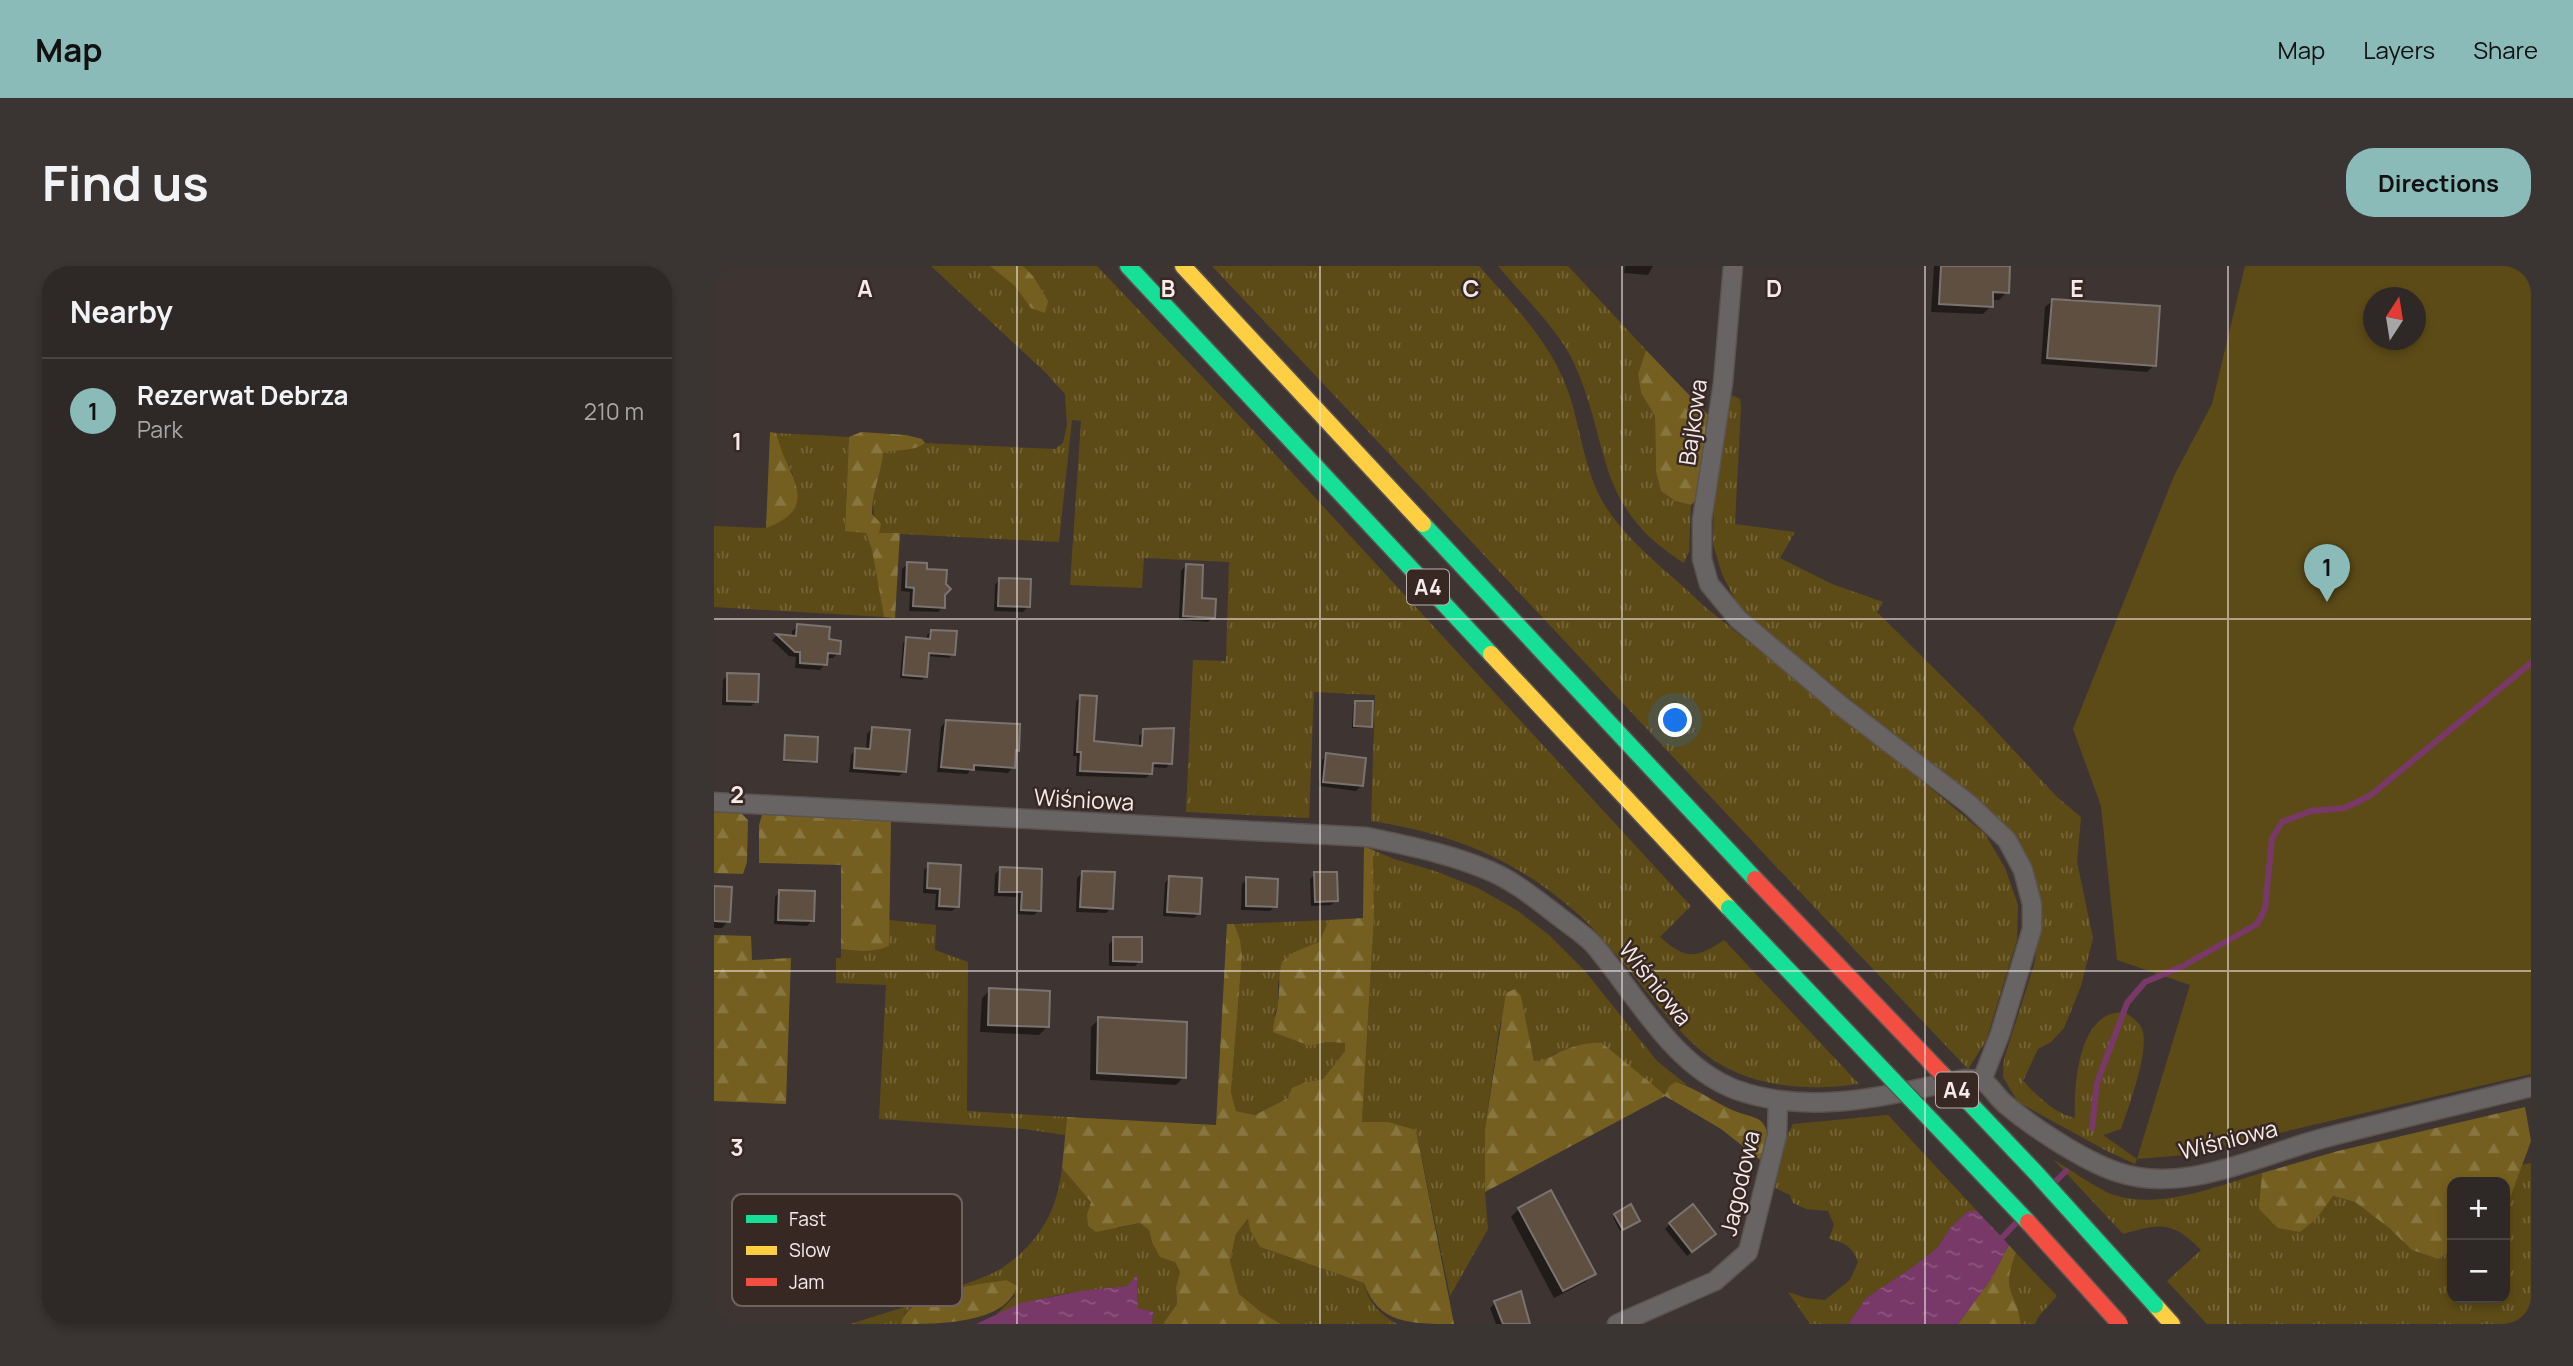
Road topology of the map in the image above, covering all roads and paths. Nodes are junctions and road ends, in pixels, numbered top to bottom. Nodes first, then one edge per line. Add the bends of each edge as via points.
1 (1128, 266) edge
2 (1183, 266) edge
3 (1733, 266) edge
4 (714, 802) edge
5 (1982, 1080) junction
6 (2531, 1087) edge
7 (1778, 1100) junction
8 (1618, 1324) edge
9 (2120, 1324) edge
10 (2172, 1324) edge

1 - 9 highway, A4, bridge
2 - 10 highway, A4, bridge
3 - 5 street, Bajkowa via 1723,383 1702,520 1702,559 1709,584 1738,619 1969,804 2007,840 2023,870 2032,904 2032,929
4 - 7 street, Wiśniowa via 1367,837 1437,852 1492,872 1592,943 1662,1035 1714,1079
5 - 6 street, Wiśniowa via 2017,1114 2089,1159 2118,1172 2166,1179 2203,1174 2322,1138
5 - 7 street, Wiśniowa via 1964,1079 1829,1103
7 - 8 street, Jagodowa via 1777,1135 1748,1252 1715,1281

